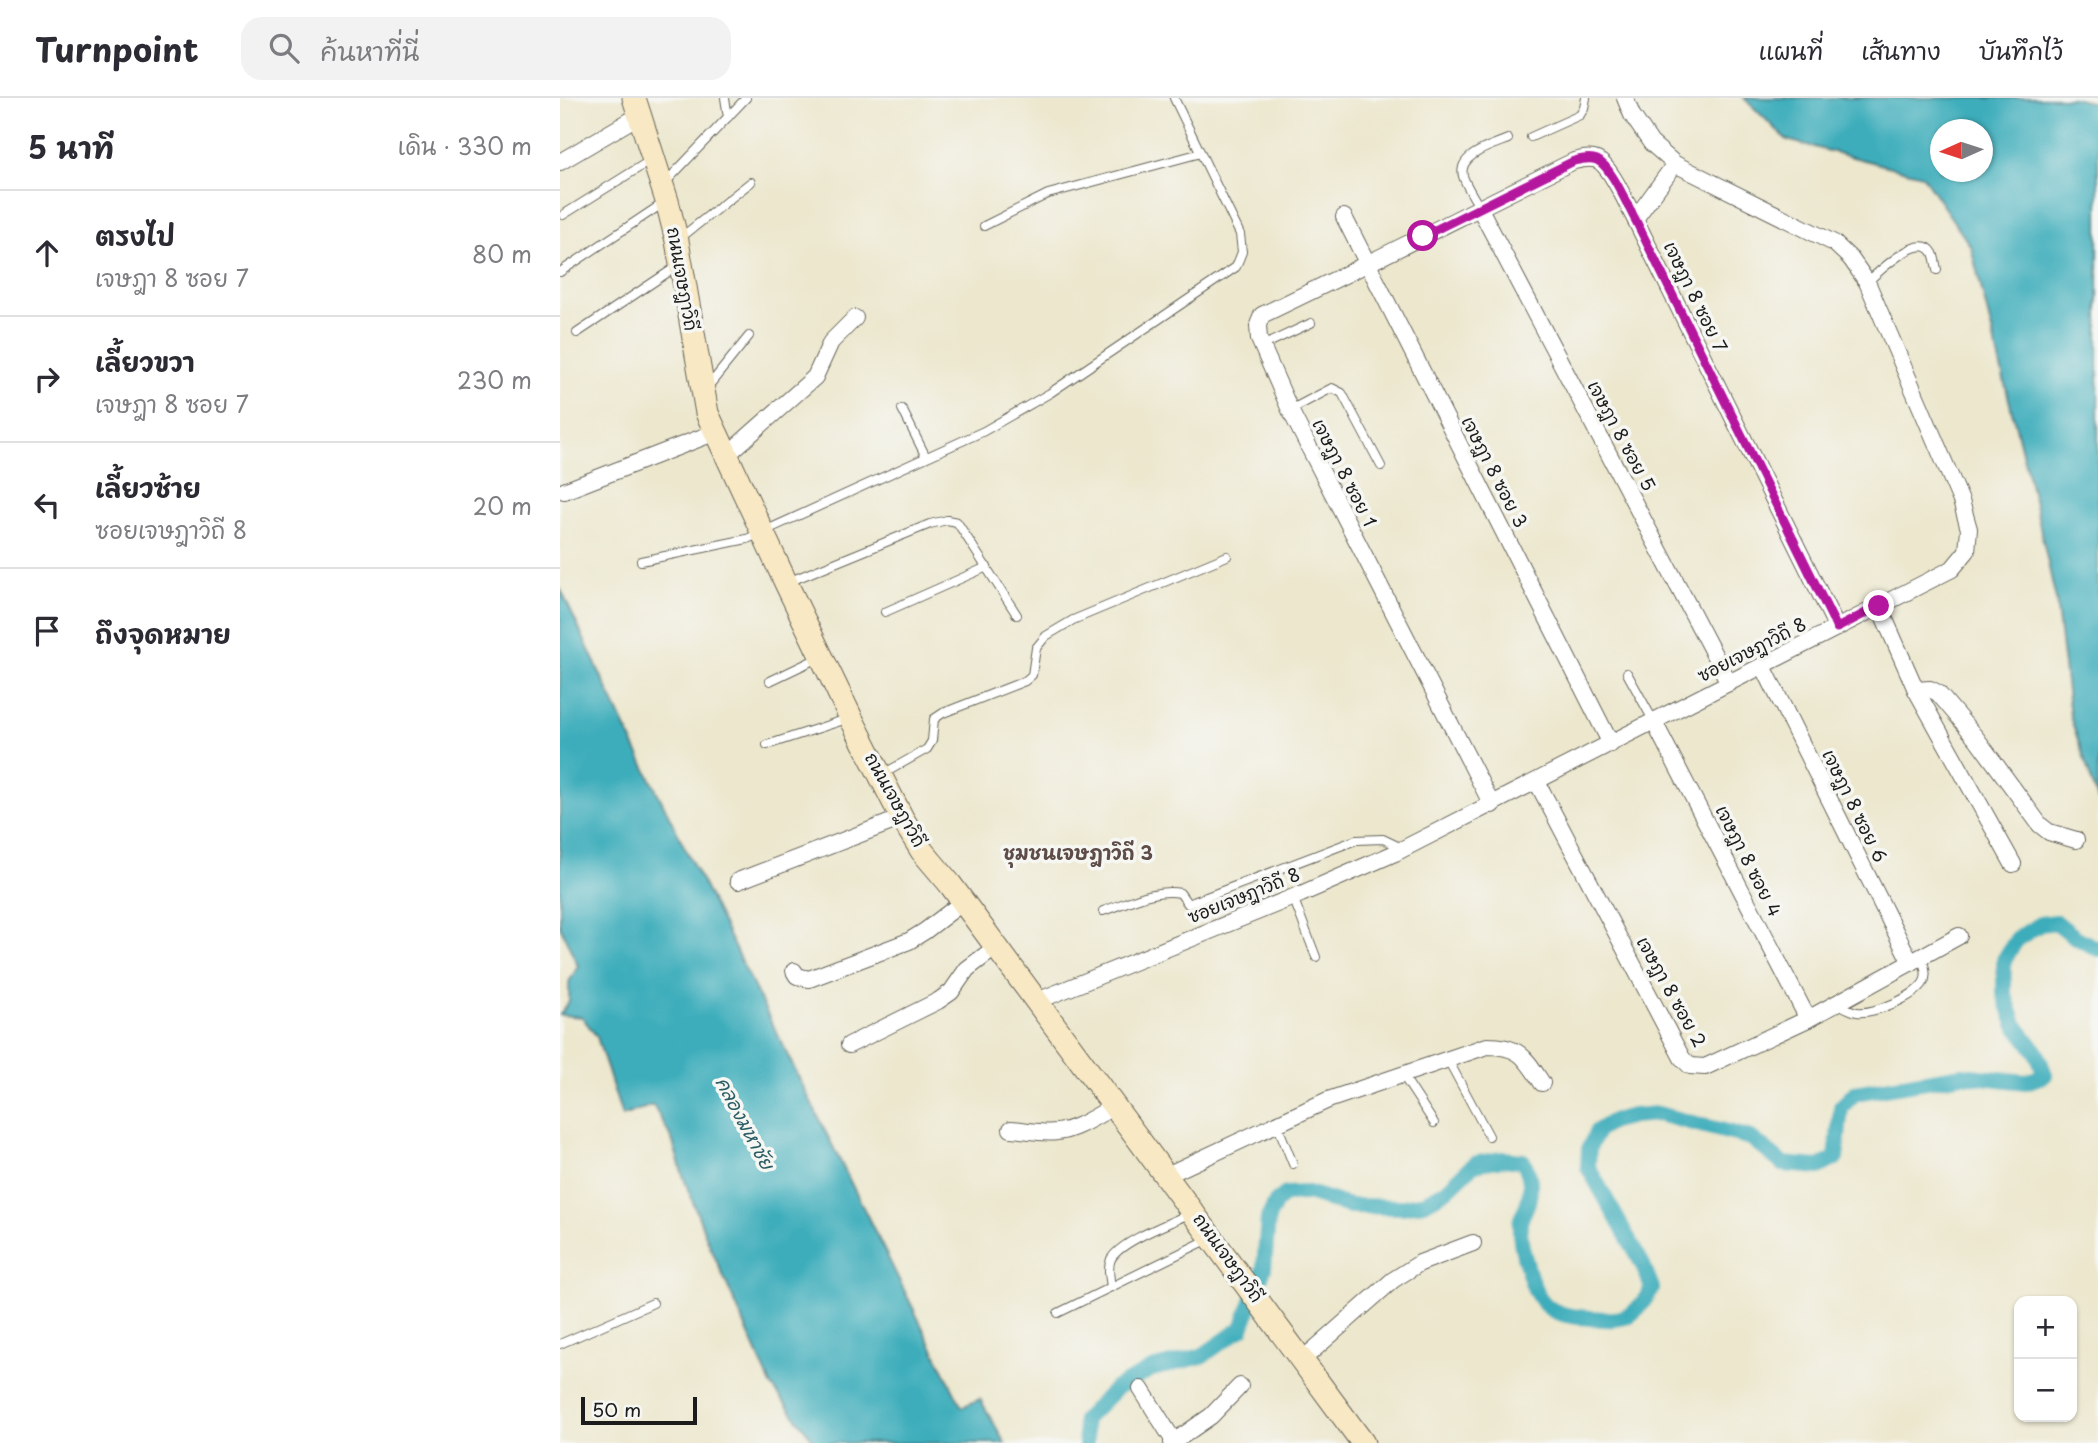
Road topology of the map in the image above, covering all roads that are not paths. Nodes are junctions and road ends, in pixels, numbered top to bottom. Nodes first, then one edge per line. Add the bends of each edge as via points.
1 (725, 98) edge
2 (746, 98) edge
3 (1174, 98) edge
4 (1586, 98) edge
5 (1625, 98) edge
6 (637, 107) edge
7 (728, 117) junction
8 (1531, 137) dead end
9 (1508, 139) dead end
10 (1201, 153) junction
11 (653, 159) junction
12 (560, 162) edge
13 (1675, 164) junction
14 (751, 182) dead end
15 (664, 194) junction
16 (1479, 207) junction
17 (563, 215) dead end
18 (1344, 217) dead end
19 (1635, 219) junction
20 (984, 226) dead end
21 (1423, 236) joint
22 (677, 241) junction
23 (682, 264) junction
24 (1367, 265) junction
25 (1937, 270) dead end
26 (560, 272) edge
27 (1867, 282) junction
28 (855, 318) dead end
29 (1311, 323) dead end
30 (577, 333) dead end
31 (749, 336) dead end
32 (1262, 346) junction
33 (702, 393) junction
34 (902, 409) dead end
35 (1290, 410) junction
36 (716, 432) junction
37 (727, 455) junction
38 (926, 457) junction
39 (1381, 466) dead end
40 (564, 491) dead end
41 (762, 532) junction
42 (1227, 556) dead end
43 (641, 561) dead end
44 (987, 567) junction
45 (786, 583) junction
46 (1879, 606) junction
47 (885, 612) dead end
48 (1017, 615) dead end
49 (1837, 628) junction
50 (821, 657) junction
51 (1763, 666) junction
52 (1627, 673) dead end
53 (770, 681) dead end
54 (1729, 684) junction
55 (1916, 690) junction
56 (850, 718) junction
57 (1654, 722) junction
58 (1977, 740) junction
59 (1611, 744) junction
60 (767, 746) dead end
61 (1952, 755) junction
62 (880, 776) junction
63 (1537, 782) junction
64 (1492, 805) junction
65 (902, 818) junction
66 (2076, 840) dead end
67 (1404, 849) junction
68 (2013, 864) dead end
69 (738, 881) dead end
70 (1293, 897) junction
71 (963, 902) junction
72 (1103, 911) dead end
73 (1959, 936) dead end
74 (996, 947) junction
75 (1316, 957) dead end
76 (1916, 960) junction
77 (793, 971) dead end
78 (1037, 1001) junction
79 (1836, 1003) junction
80 (1808, 1018) junction
81 (849, 1045) dead end
82 (1447, 1058) junction
83 (1402, 1074) junction
84 (1542, 1083) dead end
85 (1115, 1106) junction
86 (1434, 1123) dead end
87 (1277, 1124) junction
88 (1011, 1129) dead end
89 (1489, 1136) dead end
90 (1293, 1164) dead end
91 (1167, 1175) junction
92 (1194, 1212) junction
93 (1212, 1237) junction
94 (1473, 1243) dead end
95 (1111, 1287) junction
96 (653, 1303) dead end
97 (1058, 1313) dead end
98 (560, 1344) edge
99 (1302, 1360) junction
100 (1240, 1386) dead end
101 (1141, 1389) dead end
102 (1173, 1443) edge
103 (1363, 1443) edge

1 - 7 lane
2 - 7 lane
3 - 10 lane
4 - 8 lane via 1580,115
5 - 13 street, ซอยเจษฎาวิถี 8 via 1651,143
6 - 11 street, ถนนเจษฎาวิถี
6 - 12 street
7 - 15 lane
9 - 16 lane via 1464,163 1462,173
10 - 20 lane via 1048,194
10 - 38 lane via 1240,234 1242,252 1236,267 1051,393
11 - 15 street, ถนนเจษฎาวิถี
11 - 17 lane
13 - 19 street
13 - 27 street, ซอยเจษฎาวิถี 8 via 1834,243
14 - 22 lane
15 - 22 street, ถนนเจษฎาวิถี
15 - 26 lane
16 - 19 street, เจษฎา 8 ซอย 7 via 1588,158 1600,161 1609,171
16 - 21 street, เจษฎา 8 ซอย 7
16 - 54 street, เจษฎา 8 ซอย 5
18 - 24 street, เจษฎา 8 ซอย 3
19 - 49 street, เจษฎา 8 ซอย 7
21 - 24 street, เจษฎา 8 ซอย 1
22 - 23 street, ถนนเจษฎาวิถี
23 - 30 lane
23 - 33 street, ถนนเจษฎาวิถี
24 - 32 street, เจษฎา 8 ซอย 1 via 1262,315 1258,325
24 - 59 street, เจษฎา 8 ซอย 3
25 - 27 lane via 1933,253 1923,245 1916,246
27 - 46 street, ซอยเจษฎาวิถี 8 via 1961,500 1969,529 1967,551 1952,569
28 - 37 street via 831,342 815,377
29 - 32 lane
31 - 33 lane
32 - 35 street, เจษฎา 8 ซอย 1
33 - 36 street, ถนนเจษฎาวิถี
34 - 38 lane
35 - 39 lane via 1332,388 1342,393
35 - 64 street, เจษฎา 8 ซอย 1
36 - 37 street, ถนนเจษฎาวิถี
36 - 40 street
37 - 41 street, ถนนเจษฎาวิถี
38 - 41 lane
41 - 43 lane
41 - 45 street, ถนนเจษฎาวิถี
42 - 62 lane via 1073,620 1046,636 1036,648 1031,675 1025,681 943,713 934,719 927,749
44 - 45 lane via 957,522 947,520
44 - 47 lane
44 - 48 lane
45 - 50 street, ถนนเจษฎาวิถี
46 - 49 street, ซอยเจษฎาวิถี 8
46 - 55 street
49 - 51 street, ซอยเจษฎาวิถี 8
50 - 53 lane
50 - 56 street, ถนนเจษฎาวิถี
51 - 54 street, ซอยเจษฎาวิถี 8
51 - 76 street, เจษฎา 8 ซอย 6
52 - 57 lane
54 - 57 street, ซอยเจษฎาวิถี 8
55 - 58 street via 1938,693
55 - 61 street
56 - 60 lane
56 - 62 street, ถนนเจษฎาวิถี
57 - 59 street, ซอยเจษฎาวิถี 8
57 - 80 street, เจษฎา 8 ซอย 4
58 - 61 street
58 - 66 street via 2039,825
59 - 63 street, ซอยเจษฎาวิถี 8
61 - 68 street
62 - 65 street, ถนนเจษฎาวิถี
63 - 64 street, ซอยเจษฎาวิถี 8
63 - 80 street, เจษฎา 8 ซอย 2 via 1690,1066 1705,1067
64 - 67 street, ซอยเจษฎาวิถี 8
65 - 69 street
65 - 71 street, ถนนเจษฎาวิถี
67 - 70 street, ซอยเจษฎาวิถี 8
67 - 72 lane via 1383,839 1356,840 1188,904 1180,893 1170,891
70 - 75 lane
70 - 78 street, ซอยเจษฎาวิถี 8
71 - 74 street, ถนนเจษฎาวิถี
71 - 77 street via 909,940 809,979
73 - 76 street, เจษฎา 8 ซอย 2
74 - 78 street, ถนนเจษฎาวิถี
74 - 81 street via 967,969 951,992 938,1001
76 - 79 street, เจษฎา 8 ซอย 2
76 - 79 lane via 1926,968 1922,987 1889,1005 1857,1012
78 - 85 street, ถนนเจษฎาวิถี
79 - 80 street, เจษฎา 8 ซอย 2
82 - 83 street
82 - 84 street via 1487,1046 1515,1049
82 - 89 lane
83 - 86 lane
83 - 87 street
85 - 88 street via 1068,1130
85 - 91 street, ถนนเจษฎาวิถี
87 - 90 lane
87 - 91 street
91 - 92 street, ถนนเจษฎาวิถี
92 - 93 street, ถนนเจษฎาวิถี
92 - 95 lane via 1123,1246 1108,1269
93 - 95 lane
93 - 99 street, ถนนเจษฎาวิถี
94 - 99 street via 1420,1263 1393,1280
95 - 97 lane
96 - 98 lane
99 - 103 street, ถนนเจษฎาวิถี
100 - 102 street via 1211,1416
101 - 102 street

